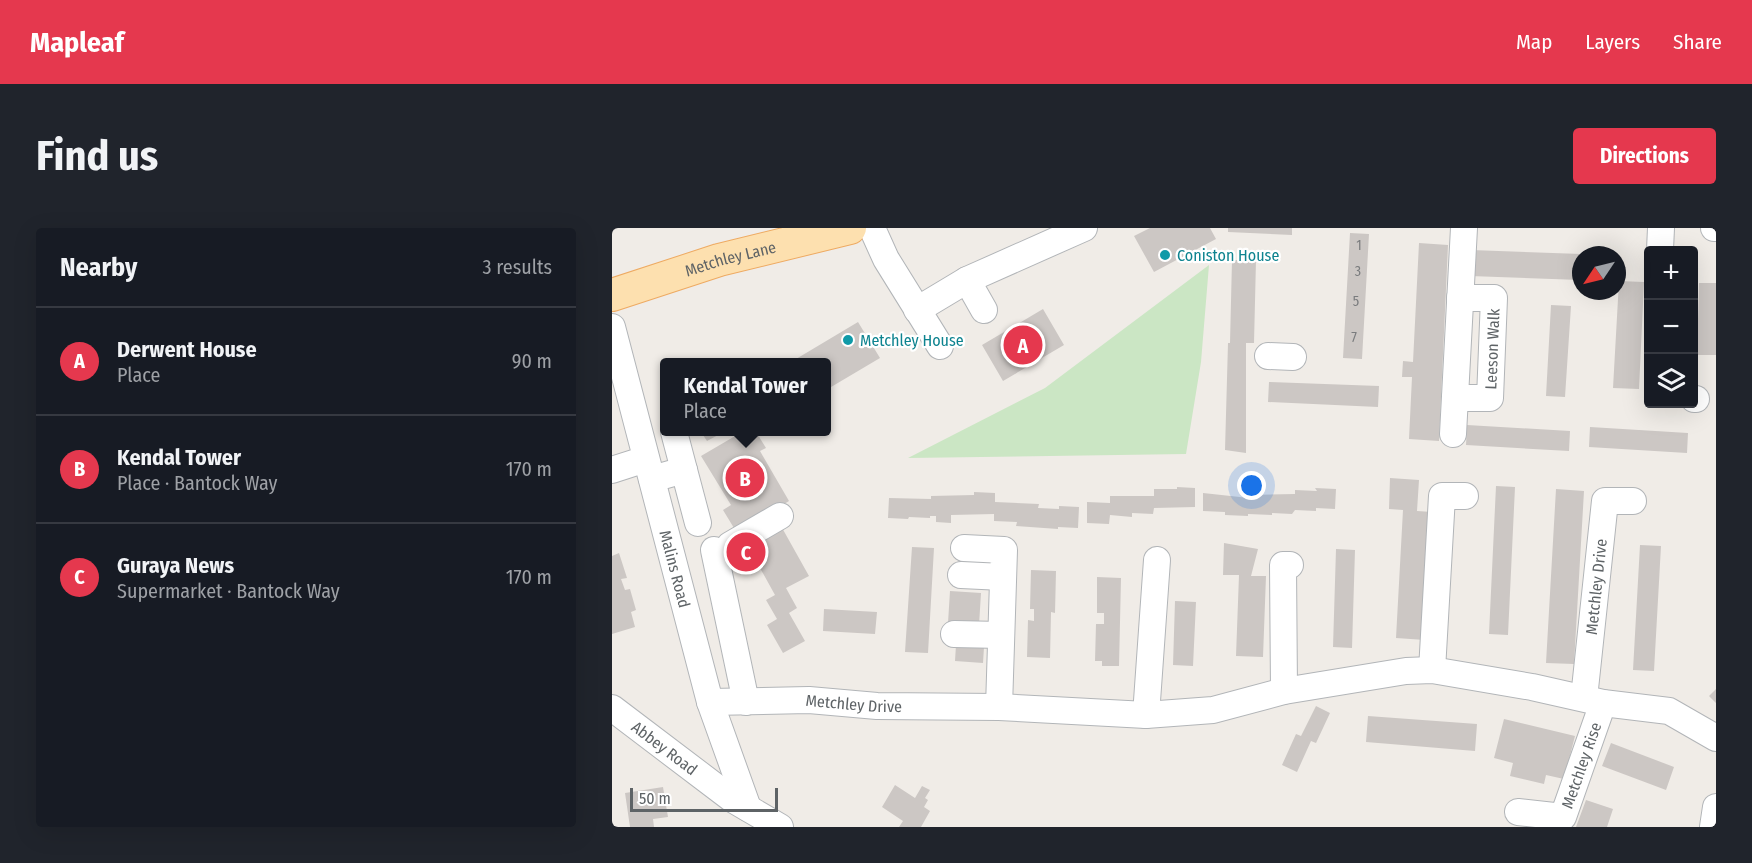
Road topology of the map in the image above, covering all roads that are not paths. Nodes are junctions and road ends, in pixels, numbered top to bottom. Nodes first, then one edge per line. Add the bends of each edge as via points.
1 (850, 228) edge
2 (872, 228) edge
3 (1084, 228) edge
4 (1464, 228) edge
5 (1661, 228) edge
6 (1660, 246) edge
7 (967, 280) junction
8 (612, 295) edge
9 (1460, 298) junction
10 (917, 310) junction
11 (984, 310) dead end
12 (612, 327) edge
13 (940, 346) dead end
14 (1455, 398) junction
15 (1453, 434) dead end
16 (675, 436) edge
17 (649, 469) junction
18 (612, 470) edge
19 (684, 470) junction
20 (1465, 496) dead end
21 (1634, 501) dead end
22 (780, 516) dead end
23 (698, 523) dead end
24 (964, 548) dead end
25 (1157, 560) dead end
26 (1290, 565) dead end
27 (962, 575) dead end
28 (1003, 577) junction
29 (954, 634) dead end
30 (1001, 635) junction
31 (1432, 670) junction
32 (1284, 691) junction
33 (1594, 700) junction
34 (710, 702) junction
35 (746, 702) junction
36 (999, 707) junction
37 (612, 708) edge
38 (1146, 716) junction
39 (1716, 738) edge
40 (1716, 807) edge
41 (748, 808) junction
42 (1518, 812) dead end
43 (780, 827) edge
44 (1713, 827) edge

1 - 8 main road, Metchley Lane via 719,260
2 - 10 street
3 - 7 street
4 - 9 street, Leeson Walk
5 - 6 street
7 - 10 street
7 - 11 street
9 - 14 street, Leeson Walk
9 - 14 street, Leeson Walk via 1494,298 1490,398
10 - 13 street
12 - 17 street, Malins Road
14 - 15 street, Leeson Walk
16 - 19 street
17 - 18 street
17 - 19 street
17 - 34 street, Malins Road
19 - 23 street
20 - 31 street via 1442,496
21 - 33 street, Metchley Drive via 1605,501
22 - 35 street via 722,547
24 - 28 street via 1004,550
25 - 38 street
26 - 32 street via 1283,565
27 - 28 street
28 - 30 street
29 - 30 street
30 - 36 street
31 - 32 street, Metchley Drive
31 - 33 street, Metchley Drive
32 - 38 street, Metchley Drive via 1214,710
33 - 39 street, Metchley Drive via 1669,711
33 - 42 street, Metchley Rise via 1563,817
34 - 35 street, Metchley Drive
34 - 41 street, Malins Road
35 - 36 street, Metchley Drive via 809,700 877,706
36 - 38 street, Metchley Drive
37 - 41 street, Abbey Road
40 - 44 street
41 - 43 street, Abbey Road

